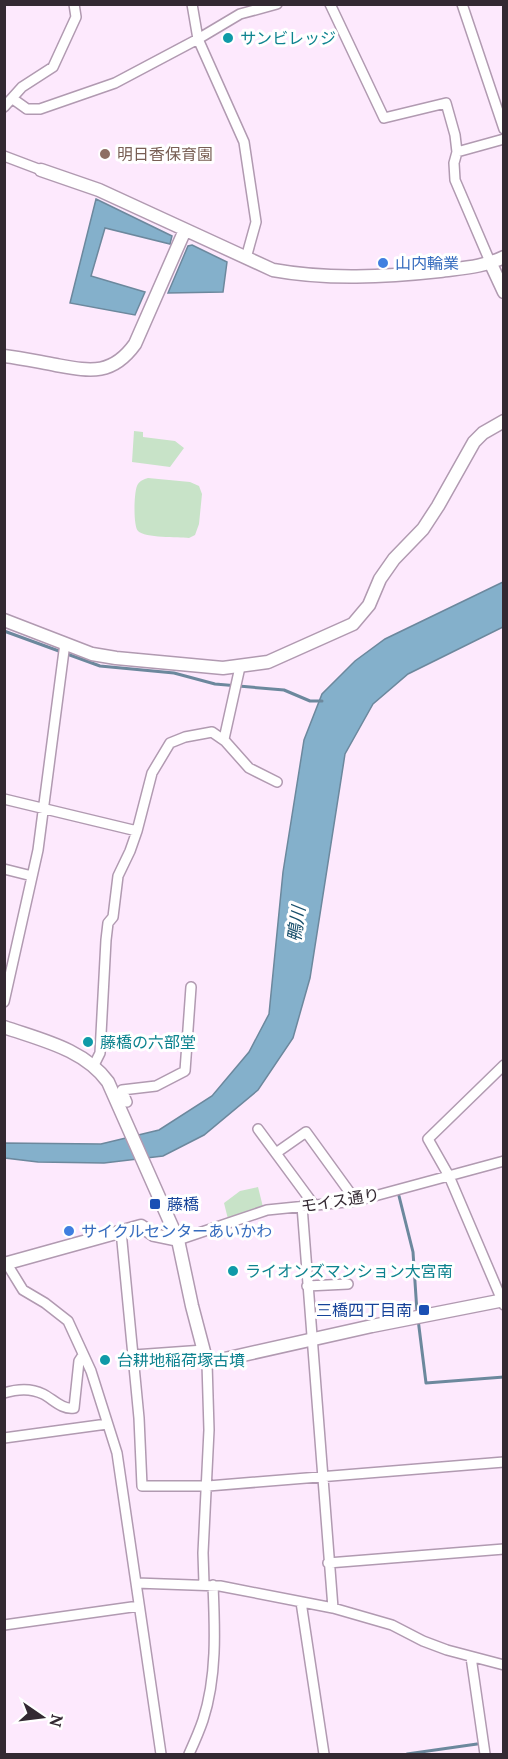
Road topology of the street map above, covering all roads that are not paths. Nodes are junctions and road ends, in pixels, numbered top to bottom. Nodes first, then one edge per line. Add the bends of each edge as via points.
1 (74, 4) edge
2 (192, 4) edge
3 (277, 4) edge
4 (330, 4) edge
5 (462, 4) edge
6 (198, 39) junction
7 (13, 99) junction
8 (4, 107) edge
9 (504, 129) edge
10 (504, 139) edge
11 (457, 152) junction
12 (4, 156) edge
13 (41, 170) joint
14 (185, 230) junction
15 (504, 257) edge
16 (246, 258) junction
17 (490, 264) junction
18 (504, 292) edge
19 (4, 356) edge
20 (504, 421) edge
21 (4, 620) edge
22 (65, 643) junction
23 (240, 667) junction
24 (224, 739) junction
25 (278, 782) dead end
26 (4, 799) edge
27 (44, 810) junction
28 (137, 831) junction
29 (4, 868) edge
30 (32, 876) junction
31 (191, 987) dead end
32 (4, 1002) edge
33 (4, 1027) edge
34 (94, 1065) junction
35 (504, 1065) edge
36 (124, 1106) junction
37 (258, 1129) dead end
38 (276, 1153) junction
39 (504, 1161) edge
40 (449, 1176) junction
41 (356, 1201) junction
42 (314, 1205) junction
43 (302, 1206) junction
44 (121, 1232) junction
45 (178, 1240) junction
46 (6, 1264) edge
47 (348, 1284) dead end
48 (307, 1286) junction
49 (503, 1300) edge
50 (504, 1305) edge
51 (311, 1340) junction
52 (83, 1355) junction
53 (134, 1355) junction
54 (205, 1357) junction
55 (4, 1393) edge
56 (107, 1424) junction
57 (4, 1438) edge
58 (504, 1462) edge
59 (322, 1476) junction
60 (208, 1486) junction
61 (504, 1549) edge
62 (328, 1563) junction
63 (136, 1583) junction
64 (209, 1585) junction
65 (302, 1602) junction
66 (139, 1606) junction
67 (333, 1608) junction
68 (4, 1625) edge
69 (471, 1657) junction
70 (504, 1665) edge
71 (161, 1755) edge
72 (189, 1755) edge
73 (324, 1755) edge
74 (485, 1755) edge

1 - 7 street via 76,17 53,67 22,87
2 - 6 street
3 - 6 street via 240,14
4 - 11 street via 384,118 446,103
5 - 9 street
6 - 7 street via 116,82 40,109 27,109
6 - 16 street via 244,142 256,222
7 - 8 street
10 - 11 street
11 - 17 street via 454,180
12 - 13 street
13 - 14 street via 99,190
14 - 16 street
14 - 19 street via 135,344 123,359 109,367 91,370
15 - 17 street
16 - 17 street via 273,270 296,274 368,276
17 - 18 street
20 - 23 street via 474,442 438,506 394,559 369,605 353,624 268,662
21 - 22 street
22 - 23 street via 116,658
22 - 27 street
23 - 24 street
24 - 25 street via 249,768
24 - 28 street via 212,732 170,743 152,773
26 - 27 street
27 - 28 street
27 - 30 street
28 - 34 street via 118,876 113,917 108,923 100,1053
29 - 30 street
30 - 32 street
31 - 36 street via 185,1071 156,1086 122,1090
33 - 34 street
34 - 36 street
35 - 40 street via 428,1139
36 - 45 street
37 - 38 street
38 - 41 street via 306,1132
38 - 42 street
39 - 40 street, モイス通り
40 - 41 street, モイス通り
40 - 49 street
41 - 42 street, モイス通り
42 - 43 street, モイス通り
43 - 45 street, モイス通り via 267,1210
43 - 48 street
44 - 45 street via 141,1226 154,1235
44 - 46 street
44 - 53 street
45 - 54 street
46 - 52 street via 22,1290 68,1321
47 - 48 street
48 - 51 street
49 - 50 street
49 - 51 street
51 - 54 street
51 - 59 street
52 - 55 street via 79,1360 74,1408 68,1409 31,1390
52 - 56 street
53 - 54 street
53 - 60 street via 142,1486
54 - 60 street via 210,1430
56 - 57 street
56 - 63 street via 117,1453
58 - 59 street
59 - 60 street
59 - 62 street
60 - 64 street via 203,1554
61 - 62 street
62 - 67 street
63 - 64 street
63 - 66 street
64 - 65 street
64 - 72 street via 215,1630 208,1700
65 - 67 street
65 - 73 street
66 - 68 street
66 - 71 street
67 - 69 street via 392,1625 423,1641
69 - 70 street
69 - 74 street

